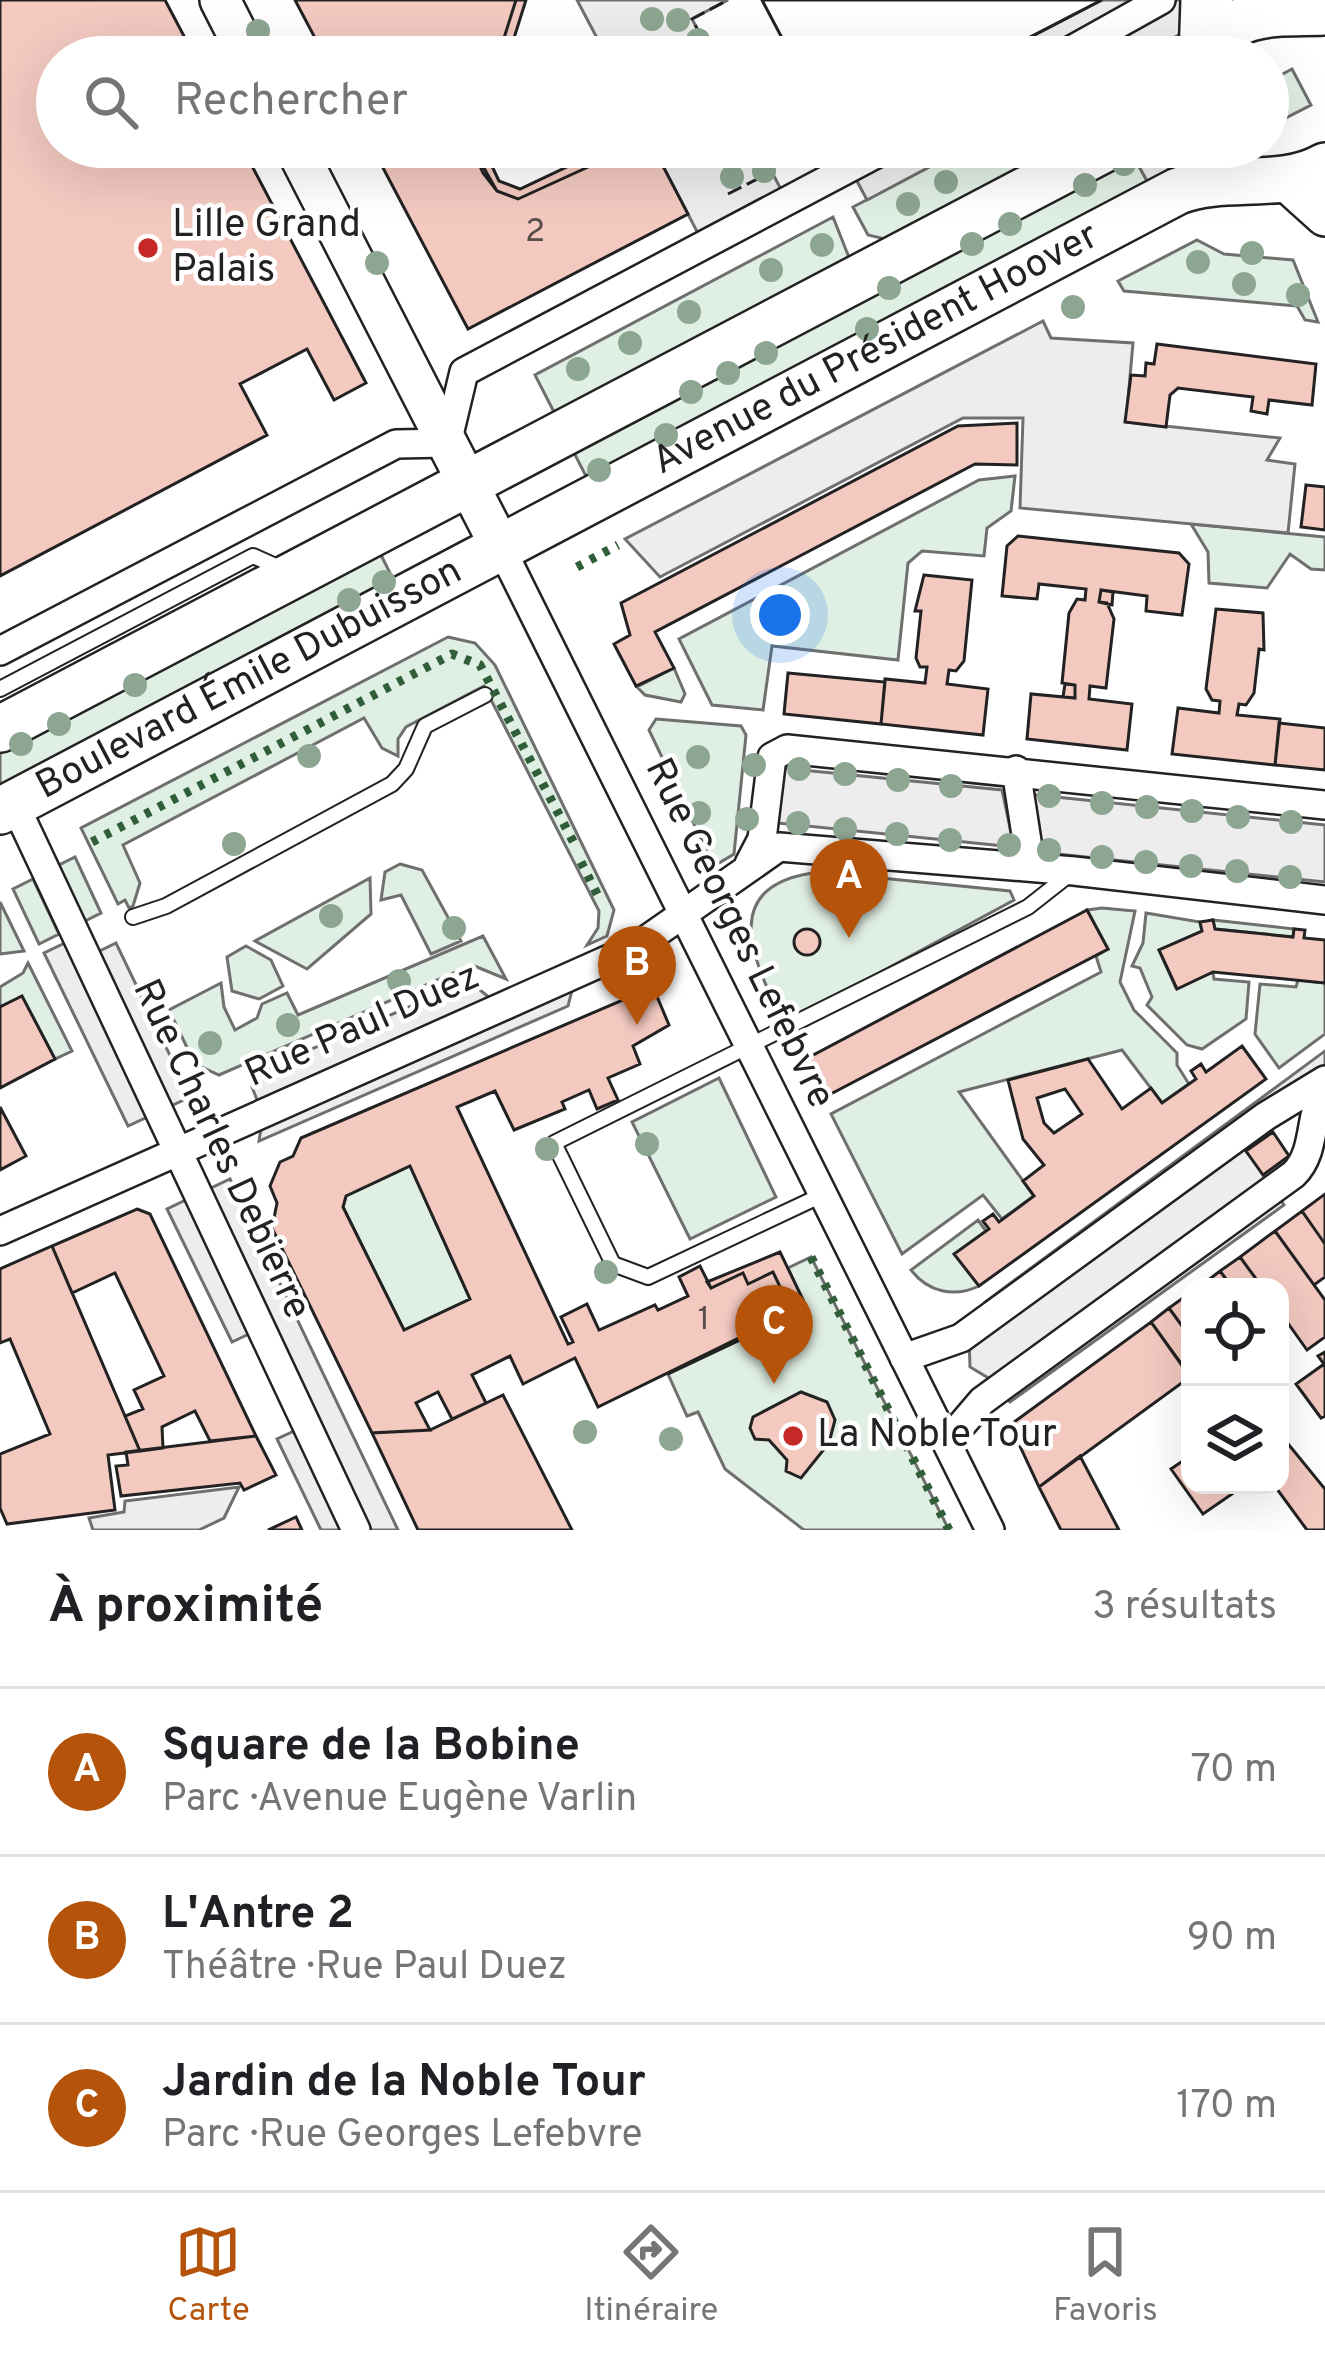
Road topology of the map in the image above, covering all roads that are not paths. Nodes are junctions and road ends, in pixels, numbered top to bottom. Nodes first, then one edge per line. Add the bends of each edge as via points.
1 (220, 0) edge
2 (1161, 0) edge
3 (1317, 16) edge
4 (1219, 28) edge
5 (238, 36) edge
6 (1116, 36) edge
7 (306, 168) edge
8 (849, 168) edge
9 (1068, 168) edge
10 (1239, 168) edge
11 (1290, 174) edge
12 (1325, 216) edge
13 (447, 443) junction
14 (467, 484) junction
15 (500, 546) junction
16 (292, 574) junction
17 (0, 651) edge
18 (0, 689) edge
19 (485, 695) dead end
20 (0, 729) edge
21 (1016, 770) junction
22 (1325, 805) edge
23 (7, 807) edge
24 (747, 867) junction
25 (1031, 867) junction
26 (1074, 871) junction
27 (1325, 899) edge
28 (688, 914) junction
29 (133, 917) dead end
30 (752, 1048) junction
31 (1325, 1084) edge
32 (1266, 1115) junction
33 (1309, 1151) junction
34 (177, 1153) junction
35 (822, 1195) junction
36 (0, 1231) edge
37 (904, 1358) junction
38 (946, 1442) junction
39 (356, 1530) edge
40 (990, 1530) edge

1 - 5 main road
2 - 6 street
3 - 4 main road via 1266,11
7 - 13 main road
8 - 13 street via 464,372
9 - 14 main road, Avenue du Président Hoover
10 - 11 main road
11 - 12 main road
11 - 15 main road, Avenue du Président Hoover via 1178,191
13 - 14 main road
13 - 17 street via 396,444
14 - 15 main road
14 - 16 main road, Boulevard Émile Dubuisson
15 - 23 main road, Boulevard Émile Dubuisson
15 - 28 street, Rue Georges Lefebvre
16 - 18 lane via 253,556
16 - 20 main road, Boulevard Émile Dubuisson
19 - 29 lane via 425,726 392,784
21 - 22 street
21 - 24 street via 778,751 768,771 762,839
21 - 25 street
23 - 34 street, Rue Charles Debierre
24 - 25 street, Rue Paul Duez via 766,852 796,847
24 - 28 street, Rue Paul Duez
25 - 26 street, Rue Paul Duez
26 - 27 street, Rue Paul Duez
26 - 30 lane via 1028,907
28 - 30 street, Rue Georges Lefebvre
28 - 34 street, Rue Paul Duez via 616,956
30 - 35 street, Rue Georges Lefebvre
30 - 35 lane via 554,1143 613,1264 648,1277
31 - 32 street
31 - 33 street
32 - 33 street via 1290,1124
32 - 37 street via 961,1338
33 - 38 street via 1294,1174 982,1401
34 - 36 street, Rue Paul Duez
34 - 39 street, Rue Charles Debierre
35 - 37 street, Rue Georges Lefebvre
37 - 38 street, Rue Georges Lefebvre
38 - 40 street, Rue Georges Lefebvre

